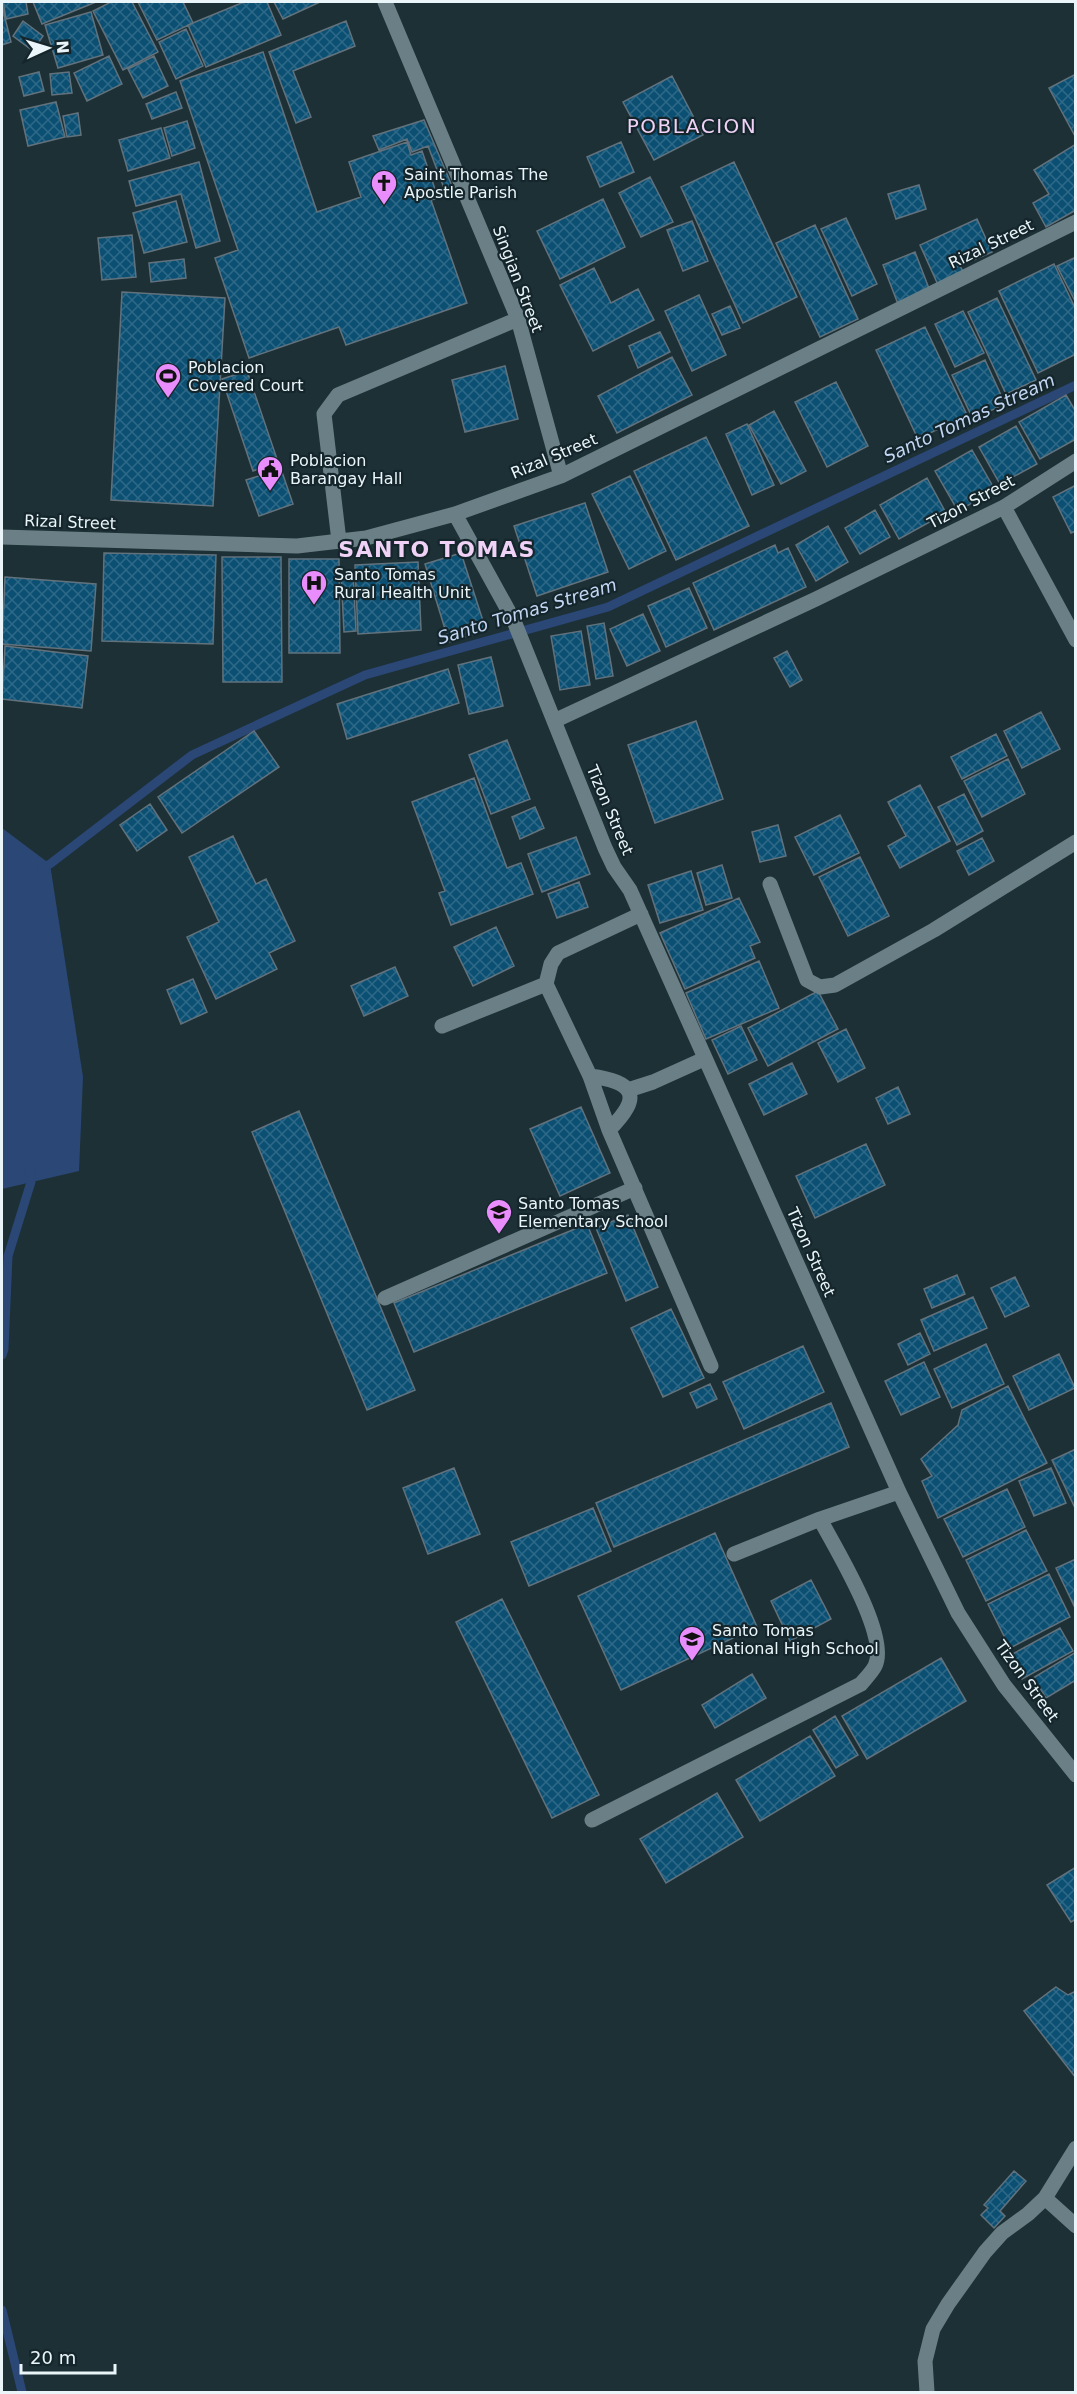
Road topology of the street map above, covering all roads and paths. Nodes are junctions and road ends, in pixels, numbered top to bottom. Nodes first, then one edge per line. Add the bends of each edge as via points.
1 (385, 2) edge
2 (1076, 222) edge
3 (518, 319) junction
4 (1076, 461) edge
5 (561, 476) junction
6 (1004, 507) junction
7 (455, 514) junction
8 (2, 537) edge
9 (339, 541) junction
10 (1076, 640) edge
11 (554, 721) junction
12 (1076, 842) edge
13 (770, 884) dead end
14 (641, 914) junction
15 (546, 984) junction
16 (442, 1026) dead end
17 (704, 1059) junction
18 (590, 1076) junction
19 (628, 1090) junction
20 (609, 1130) junction
21 (635, 1188) junction
22 (385, 1298) dead end
23 (711, 1366) dead end
24 (899, 1492) junction
25 (820, 1519) junction
26 (734, 1554) dead end
27 (1076, 1775) edge
28 (592, 1820) dead end
29 (1076, 2148) edge
30 (1045, 2198) junction
31 (1076, 2226) edge
32 (927, 2392) edge

1 - 3 street, Singian Street
2 - 5 street, Rizal Street
3 - 5 street, Singian Street
3 - 9 street via 338,395 324,414
4 - 6 street, Tizon Street
5 - 7 street, Rizal Street
6 - 10 street
6 - 11 street, Tizon Street
7 - 9 street, Rizal Street via 366,538
7 - 11 street, Tizon Street via 514,621
8 - 9 street, Rizal Street via 297,546
11 - 14 street, Tizon Street via 605,848
12 - 13 street via 934,930 835,985 820,987 807,980
14 - 15 street via 558,953
14 - 17 street, Tizon Street
15 - 16 street
15 - 18 street
17 - 19 street
17 - 24 street, Tizon Street
18 - 19 street via 623,1083
18 - 20 street
19 - 20 street via 629,1101 623,1116
20 - 21 street
21 - 22 street
21 - 23 street
24 - 25 street
24 - 27 street, Tizon Street via 958,1613 1004,1685
25 - 26 street
25 - 28 street via 870,1616 877,1642 876,1664 861,1684
29 - 30 street
30 - 31 street
30 - 32 street via 1002,2233 948,2304 933,2330 925,2361

